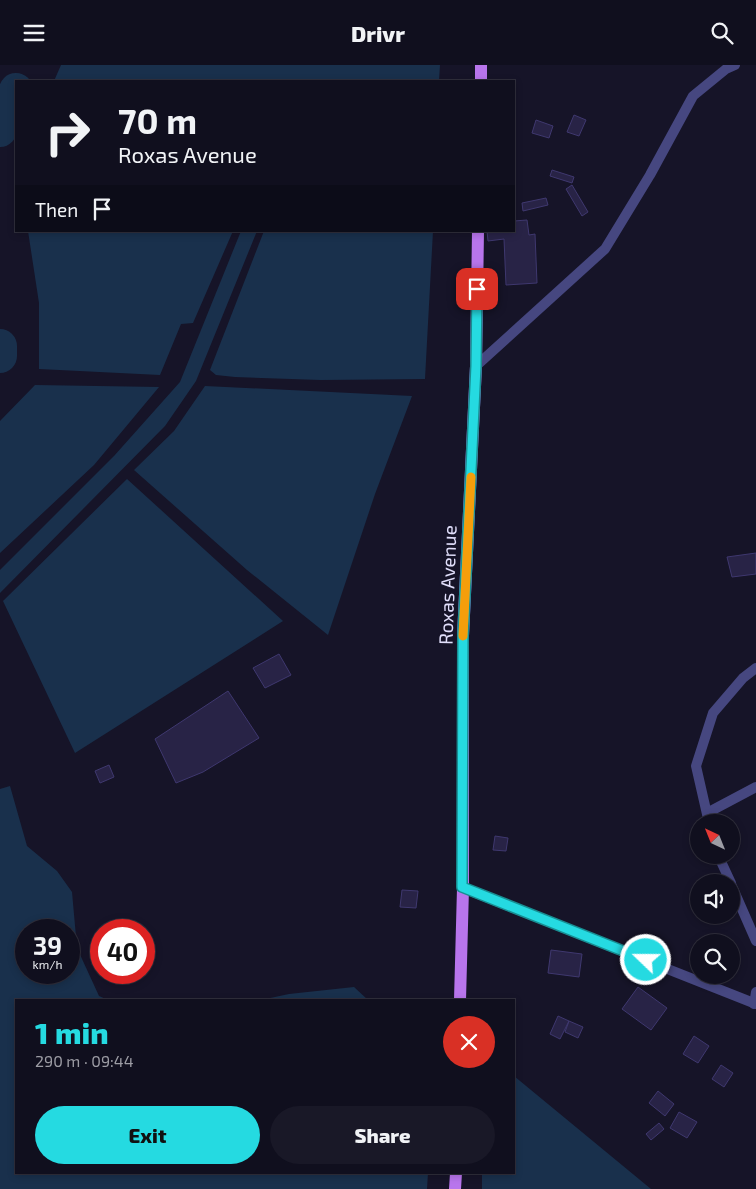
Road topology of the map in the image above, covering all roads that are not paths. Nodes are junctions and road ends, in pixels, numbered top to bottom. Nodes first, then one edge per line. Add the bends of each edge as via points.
1 (481, 65) edge
2 (735, 65) edge
3 (481, 80) edge
4 (478, 232) edge
5 (476, 366) junction
6 (756, 668) edge
7 (756, 787) edge
8 (707, 814) edge
9 (714, 814) edge
10 (462, 887) junction
11 (740, 904) edge
12 (756, 941) edge
13 (756, 992) edge
14 (460, 999) edge
15 (755, 1004) edge
16 (456, 1174) edge
17 (455, 1189) edge

1 - 3 main road
2 - 5 street via 693,96 605,249
4 - 5 main road, Roxas Avenue
5 - 10 main road, Roxas Avenue via 463,636
6 - 8 street via 713,713 696,766
7 - 9 street
10 - 14 main road, Roxas Avenue
10 - 15 street
11 - 12 street
13 - 15 street
16 - 17 main road

